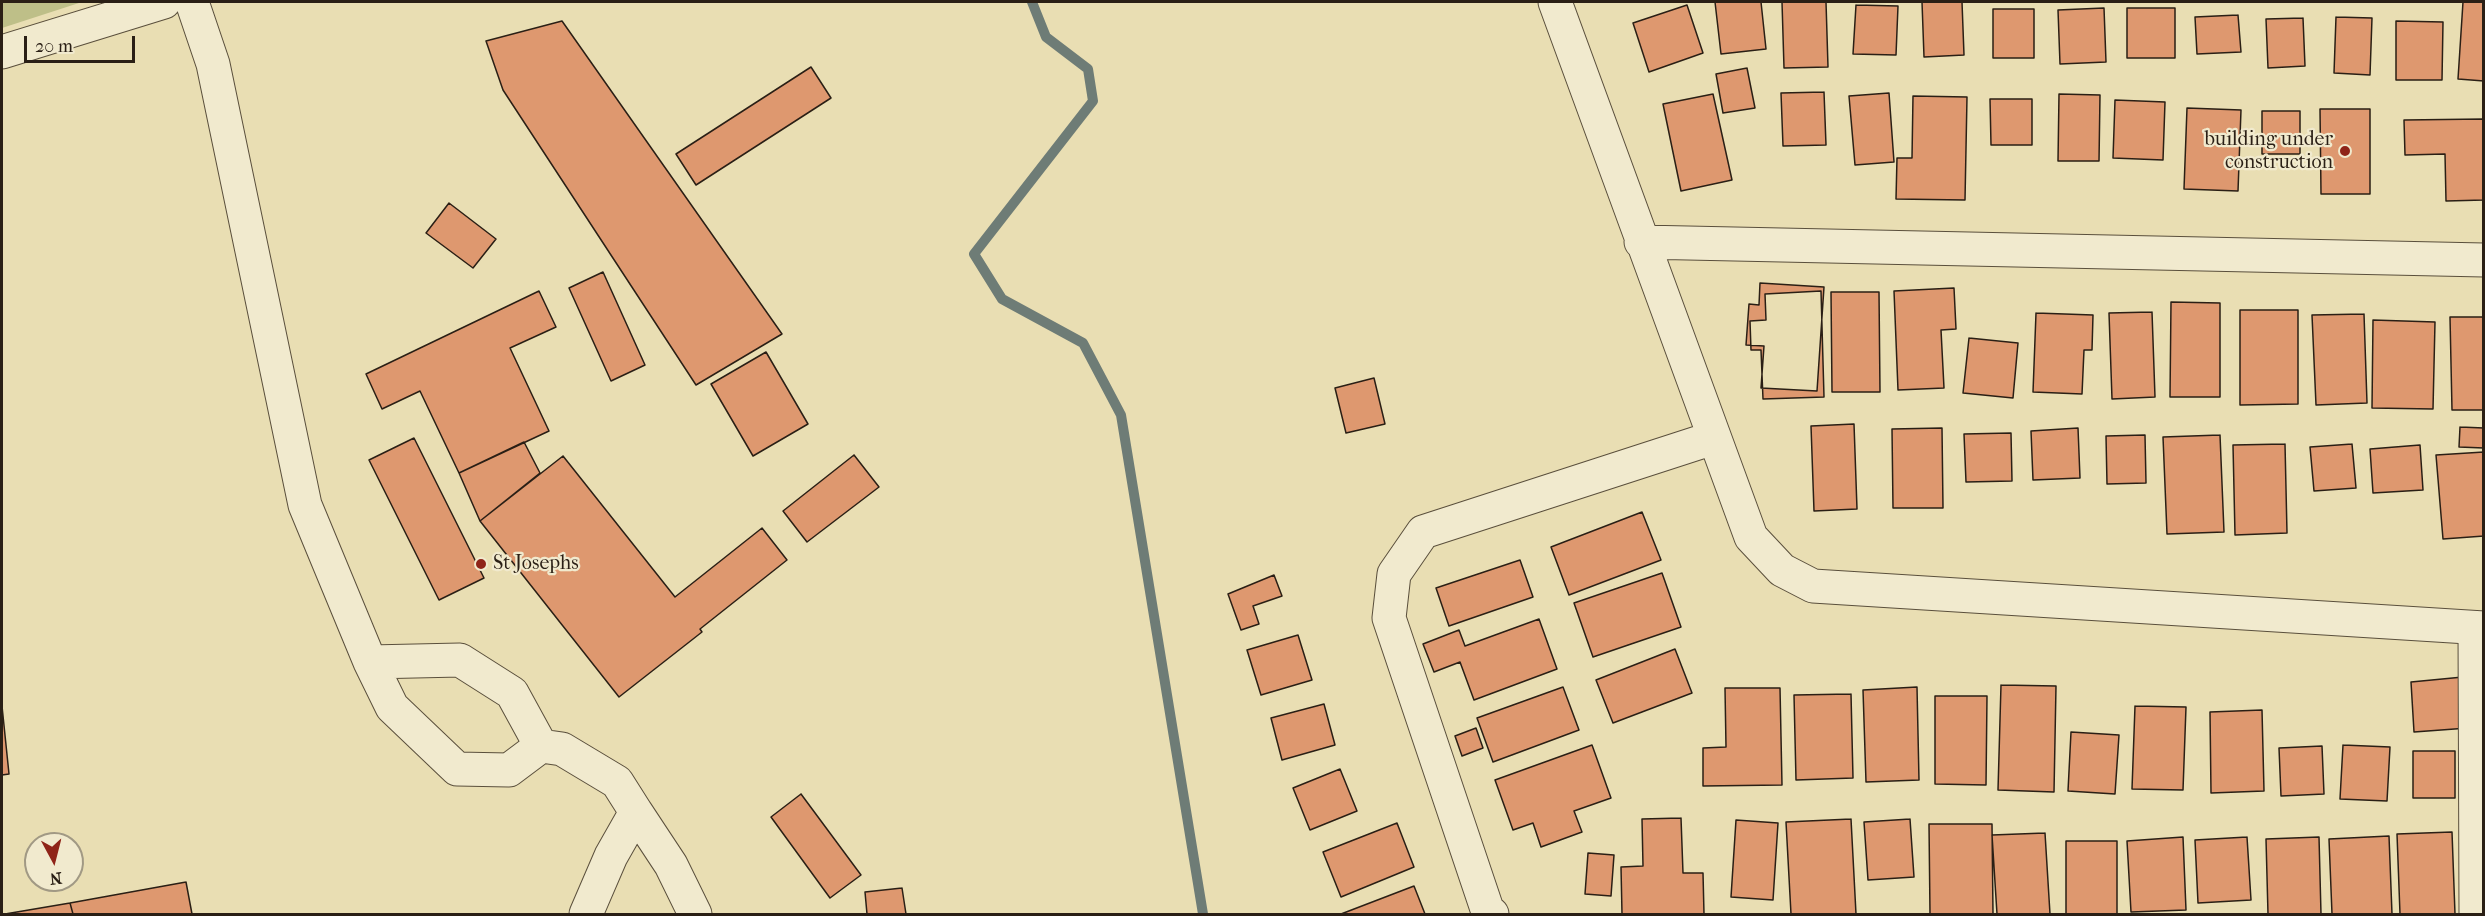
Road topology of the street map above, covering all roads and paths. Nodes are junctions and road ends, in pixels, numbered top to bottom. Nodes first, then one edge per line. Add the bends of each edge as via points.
1 (164, 2) edge
2 (192, 2) edge
3 (1555, 2) edge
4 (2, 52) edge
5 (1641, 243) junction
6 (2484, 260) edge
7 (1713, 438) junction
8 (2479, 628) edge
9 (370, 662) junction
10 (541, 746) junction
11 (636, 812) junction
12 (586, 915) edge
13 (695, 915) edge
14 (1492, 915) edge
15 (2476, 915) edge

1 - 4 street
2 - 9 street via 213,64 305,505
3 - 5 street
5 - 6 street
5 - 7 street
7 - 8 street via 1751,537 1782,570 1813,586
7 - 14 street via 1423,532 1394,574 1389,618
8 - 15 street
9 - 10 street via 460,660 512,693
9 - 10 street via 392,707 457,769 509,770
10 - 11 street via 562,748 617,782
11 - 12 street via 611,856
11 - 13 street via 671,865

